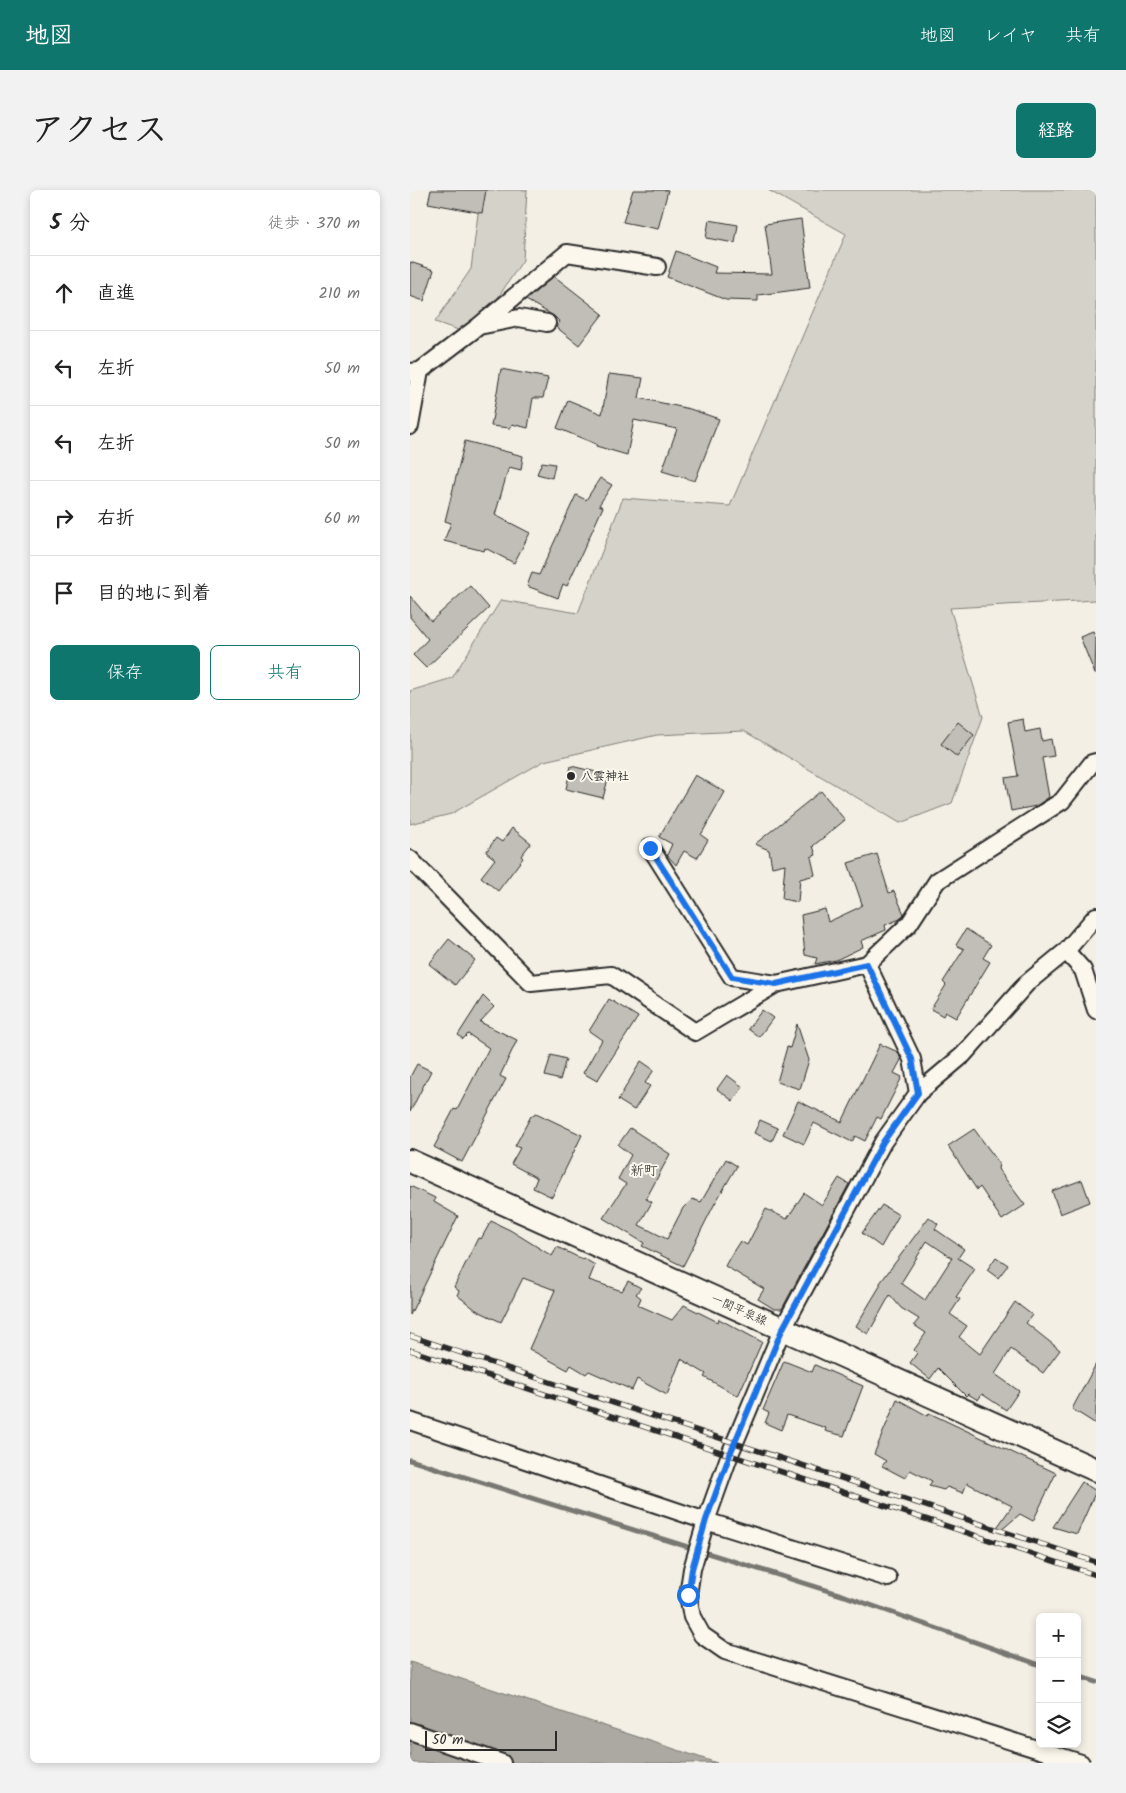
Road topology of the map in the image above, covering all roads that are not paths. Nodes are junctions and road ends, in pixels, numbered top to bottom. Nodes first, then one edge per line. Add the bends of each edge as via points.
1 (657, 267) dead end
2 (547, 324) dead end
3 (479, 326) junction
4 (415, 371) edge
5 (410, 426) edge
6 (1096, 762) edge
7 (650, 848) dead end
8 (410, 859) edge
9 (1096, 916) edge
10 (1066, 951) junction
11 (867, 964) junction
12 (776, 984) junction
13 (1096, 1010) edge
14 (918, 1093) junction
15 (410, 1161) edge
16 (782, 1330) junction
17 (410, 1421) edge
18 (1096, 1470) edge
19 (706, 1520) junction
20 (888, 1578) dead end
21 (410, 1731) edge
22 (502, 1763) edge
23 (1081, 1763) edge

1 - 3 street via 567,253
2 - 3 street via 519,318
3 - 4 street
4 - 5 street
6 - 11 street via 1062,801 937,881 909,924
7 - 12 street via 732,977
8 - 12 street via 531,982 611,975 695,1032
9 - 10 street
10 - 13 street via 1083,970
10 - 14 street via 1027,983 963,1055
11 - 12 street
11 - 14 street via 912,1059
14 - 16 street via 883,1142
15 - 16 main road, 一関平泉線
16 - 18 main road, 一関平泉線
16 - 19 street
17 - 19 street
19 - 20 street
19 - 23 street via 688,1595 692,1617 702,1636 725,1651
21 - 22 street

